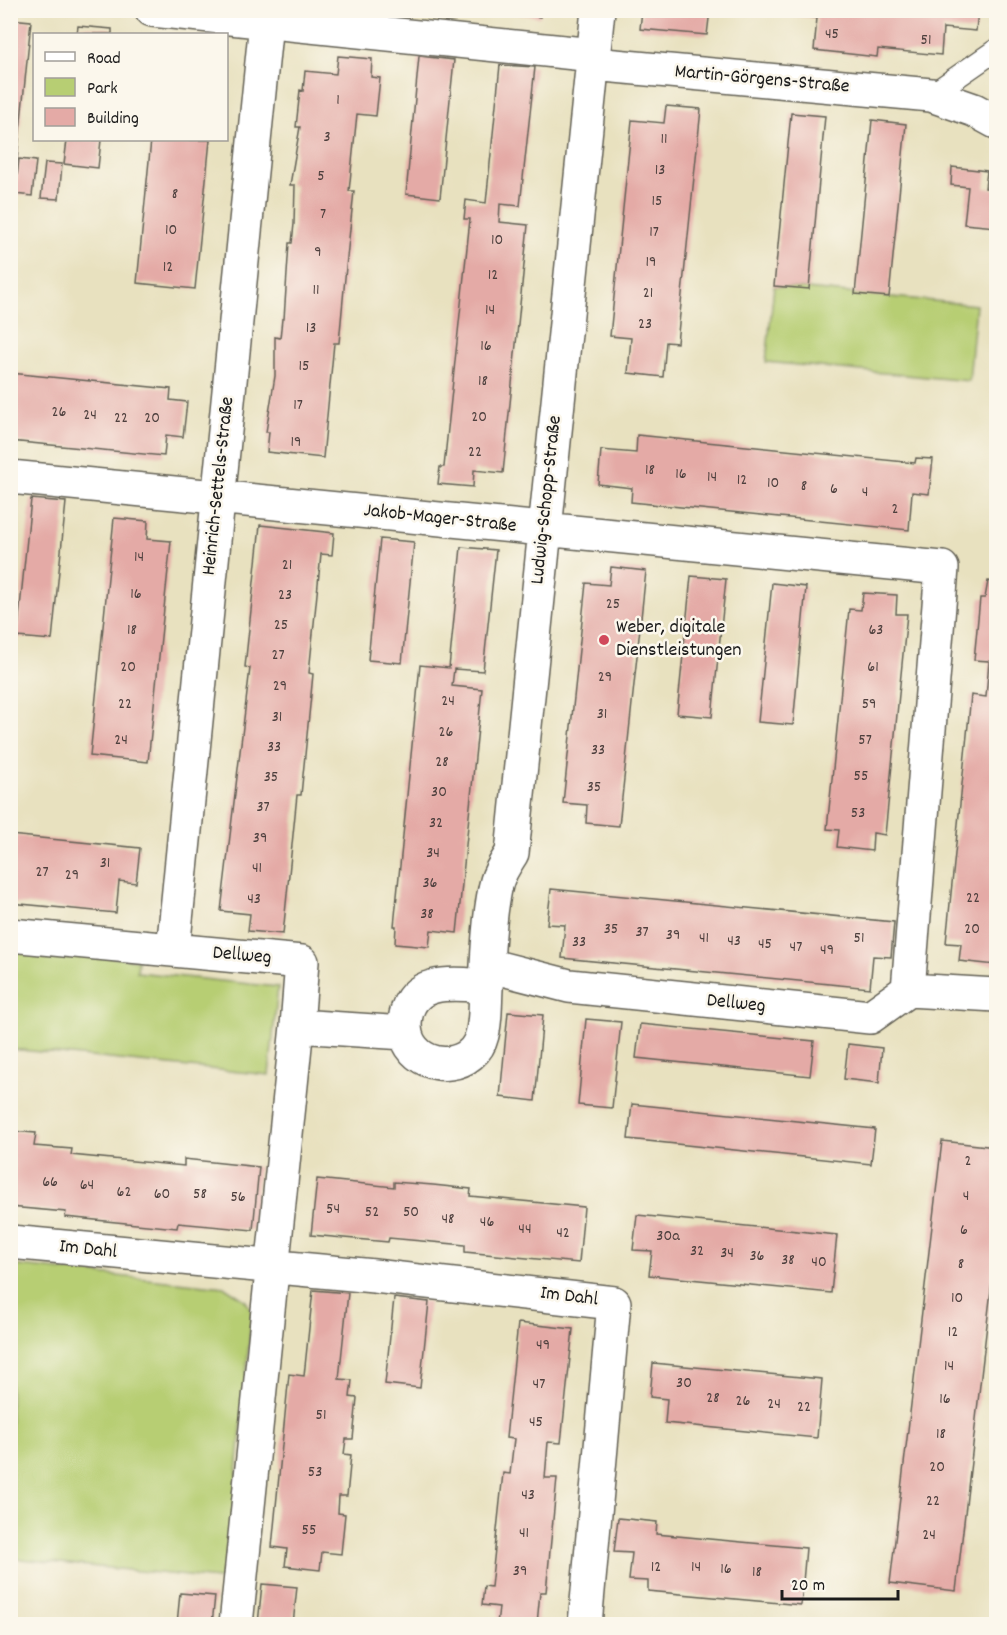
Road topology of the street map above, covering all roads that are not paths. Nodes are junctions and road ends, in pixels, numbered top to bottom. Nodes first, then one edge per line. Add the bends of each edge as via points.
1 (152, 10) edge
2 (598, 10) edge
3 (266, 22) junction
4 (996, 50) edge
5 (593, 59) junction
6 (931, 95) junction
7 (996, 122) edge
8 (10, 477) edge
9 (218, 497) junction
10 (544, 529) junction
11 (10, 935) edge
12 (173, 950) junction
13 (486, 975) junction
14 (908, 990) junction
15 (996, 995) edge
16 (297, 1026) junction
17 (405, 1033) junction
18 (10, 1242) edge
19 (273, 1268) junction
20 (236, 1624) edge
21 (585, 1624) edge

1 - 3 street, Martin-Görgens-Straße
2 - 5 street, Ludwig-Schopp-Straße
3 - 5 street, Martin-Görgens-Straße
3 - 9 street, Heinrich-Settels-Straße
4 - 6 lane
5 - 6 street, Martin-Görgens-Straße
5 - 10 street, Ludwig-Schopp-Straße
6 - 7 street, Martin-Görgens-Straße
8 - 9 street, Jakob-Mager-Straße
9 - 10 street, Jakob-Mager-Straße
9 - 12 street, Heinrich-Settels-Straße
10 - 13 street, Ludwig-Schopp-Straße via 512,853 497,880
10 - 14 street, Jakob-Mager-Straße via 942,568
11 - 12 street, Dellweg
12 - 16 street, Dellweg via 302,962
13 - 14 street, Dellweg via 870,1017
13 - 17 street via 422,990 407,1009
13 - 17 street, Ludwig-Schopp-Straße via 482,1036 467,1057 455,1062 430,1061 414,1050
14 - 15 street
16 - 17 street
16 - 19 street
18 - 19 street, Im Dahl
19 - 20 street
19 - 21 street, Im Dahl via 614,1303

